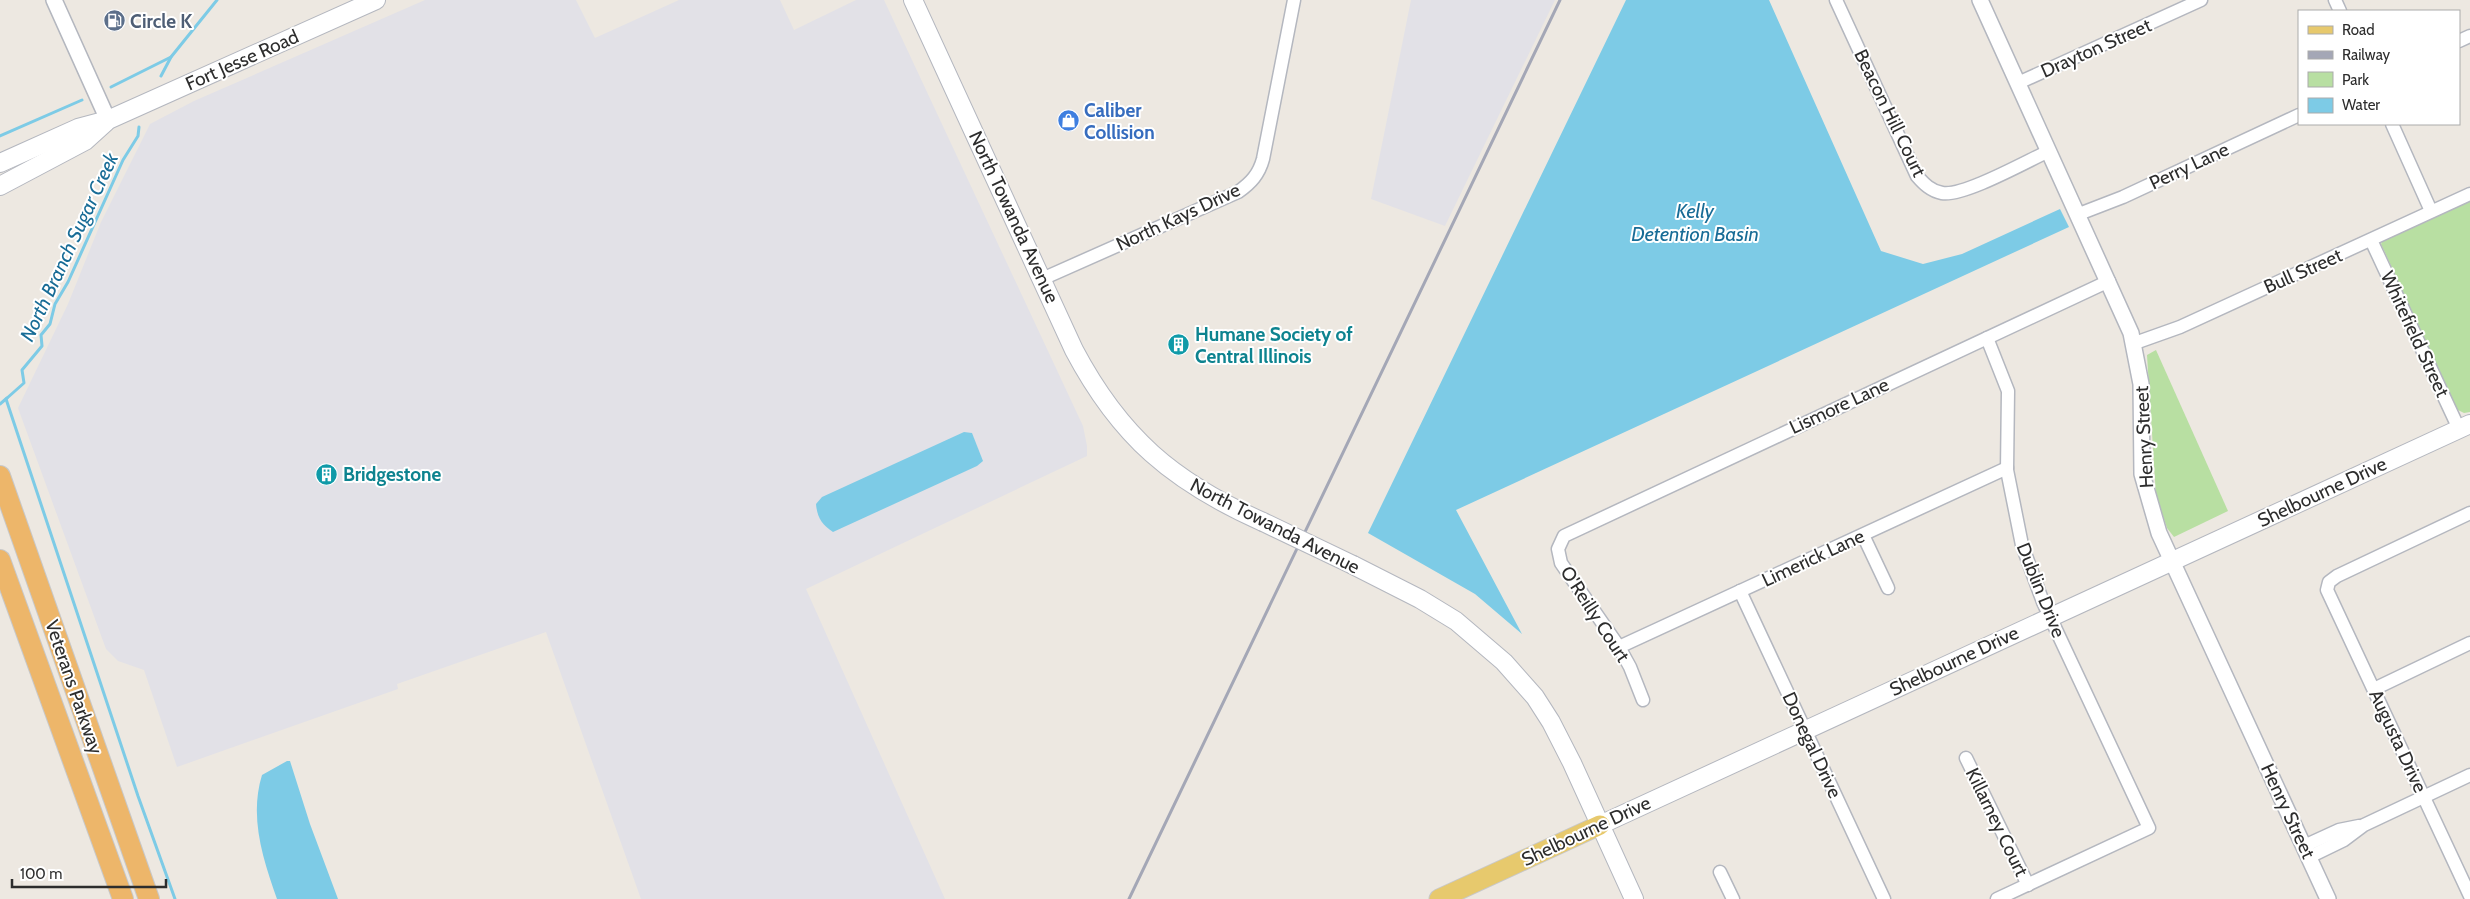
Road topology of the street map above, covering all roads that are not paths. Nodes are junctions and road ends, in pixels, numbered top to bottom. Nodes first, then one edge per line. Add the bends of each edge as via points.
1 (54, 0) edge
2 (376, 0) edge
3 (913, 0) edge
4 (1294, 0) edge
5 (1836, 0) edge
6 (1980, 0) edge
7 (2201, 0) edge
8 (2018, 83) junction
9 (2298, 115) edge
10 (108, 120) junction
11 (2392, 125) edge
12 (2049, 151) junction
13 (0, 163) edge
14 (0, 186) edge
15 (2470, 194) edge
16 (2431, 212) junction
17 (2079, 214) junction
18 (2371, 240) junction
19 (1042, 279) junction
20 (2109, 281) junction
21 (1987, 338) junction
22 (2135, 343) junction
23 (2464, 427) edge
24 (2007, 468) junction
25 (0, 476) edge
26 (2470, 513) edge
27 (1570, 532) joint
28 (1863, 534) junction
29 (0, 560) edge
30 (2171, 562) junction
31 (1888, 588) dead end
32 (1740, 591) junction
33 (2050, 617) junction
34 (2470, 644) edge
35 (1619, 648) junction
36 (2374, 689) junction
37 (1643, 700) dead end
38 (1805, 730) junction
39 (1966, 758) dead end
40 (2470, 774) edge
41 (2424, 797) junction
42 (1600, 825) junction
43 (2306, 852) junction
44 (1720, 872) dead end
45 (2028, 885) junction
46 (2470, 896) edge
47 (123, 899) edge
48 (149, 899) edge
49 (1439, 899) edge
50 (1634, 899) edge
51 (1733, 899) edge
52 (1884, 899) edge
53 (1997, 899) edge
54 (2328, 899) edge

1 - 10 street
2 - 10 main road, Fort Jesse Road
3 - 19 main road, North Towanda Avenue
4 - 19 street, North Kays Drive via 1263,158 1252,181 1238,192
5 - 12 street, Beacon Hill Court via 1917,176 1924,184 1942,193 1961,192
6 - 8 street, Henry Street
7 - 8 street, Drayton Street
8 - 12 street, Henry Street
9 - 17 street, Perry Lane via 2123,197
10 - 13 main road, Fort Jesse Road via 78,128
10 - 14 main road, Fort Jesse Road via 85,141
11 - 16 street
12 - 17 street, Henry Street
15 - 16 street, Bull Street
16 - 18 street, Bull Street
17 - 20 street, Henry Street
18 - 22 street, Bull Street via 2180,327
18 - 23 street, Whitefield Street
19 - 42 main road, North Towanda Avenue, bridge via 1089,378 1146,450 1171,471 1229,506 1438,609 1473,634 1535,697 1551,722
20 - 21 street, Lismore Lane
20 - 22 street, Henry Street
21 - 24 street, Dublin Drive via 2008,391
21 - 27 street, Lismore Lane
22 - 30 street, Henry Street via 2141,384 2142,474
23 - 30 main road, Shelbourne Drive
24 - 28 street, Limerick Lane
24 - 33 street, Dublin Drive via 2022,545
25 - 48 highway, Veterans Parkway
26 - 36 street, Augusta Drive via 2337,576 2327,586 2328,596
27 - 35 street, O'Reilly Court via 1560,542 1558,557
28 - 31 street
28 - 32 street, Limerick Lane
29 - 47 highway, Veterans Parkway
30 - 33 main road, Shelbourne Drive
30 - 43 street, Henry Street
32 - 35 street, Limerick Lane
32 - 38 street, Donegal Drive
33 - 38 main road, Shelbourne Drive
33 - 45 street, Dublin Drive via 2148,828
34 - 36 street
35 - 37 street, O'Reilly Court
36 - 41 street, Augusta Drive
38 - 42 main road, Shelbourne Drive
38 - 52 street, Donegal Drive
39 - 45 street, Killarney Court
40 - 41 street
41 - 43 street via 2364,825 2338,830
41 - 46 street, Augusta Drive
42 - 49 main road, Shelbourne Drive
42 - 50 main road, North Towanda Avenue
43 - 54 street, Henry Street
44 - 51 street
45 - 53 street

